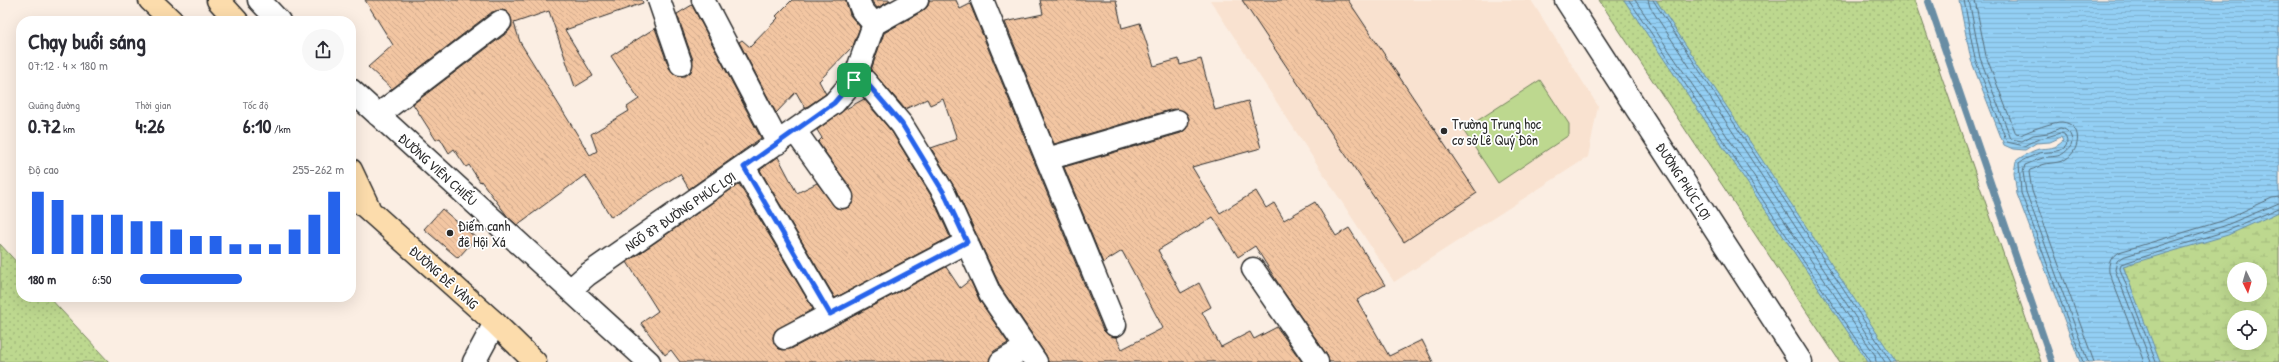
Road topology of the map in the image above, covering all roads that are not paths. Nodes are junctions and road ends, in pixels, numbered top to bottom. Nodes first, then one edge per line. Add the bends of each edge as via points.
1 (150, 0) edge
2 (218, 0) edge
3 (259, 0) edge
4 (659, 0) edge
5 (703, 0) edge
6 (858, 0) edge
7 (917, 0) edge
8 (982, 0) edge
9 (1566, 0) edge
10 (167, 16) edge
11 (232, 16) edge
12 (274, 16) edge
13 (500, 22) dead end
14 (874, 24) junction
15 (681, 64) dead end
16 (854, 80) junction
17 (356, 95) edge
18 (378, 115) junction
19 (1177, 121) dead end
20 (787, 137) junction
21 (1047, 159) junction
22 (744, 167) junction
23 (356, 180) edge
24 (842, 197) dead end
25 (356, 199) edge
26 (372, 213) junction
27 (967, 242) junction
28 (1253, 269) dead end
29 (570, 290) junction
30 (830, 314) junction
31 (495, 323) junction
32 (1115, 325) dead end
33 (785, 338) dead end
34 (1031, 355) edge
35 (474, 362) edge
36 (535, 362) edge
37 (649, 362) edge
38 (1001, 362) edge
39 (1317, 362) edge
40 (1801, 362) edge

1 - 10 main road
2 - 11 main road
3 - 12 street
4 - 15 street
5 - 20 street
6 - 14 street via 862,10
7 - 14 street
8 - 21 street
9 - 40 street, ĐƯỜNG PHÚC LỢI
13 - 18 street
14 - 16 street, NGÕ 87 ĐƯỜNG PHÚC LỢI
16 - 20 street, NGÕ 87 ĐƯỜNG PHÚC LỢI via 834,103
16 - 27 street via 865,81 902,124 944,193
17 - 18 street, ĐƯỜNG VIÊN CHIẾU
18 - 29 street, ĐƯỜNG VIÊN CHIẾU
19 - 21 street
20 - 22 street, NGÕ 87 ĐƯỜNG PHÚC LỢI
20 - 24 street
21 - 32 street
22 - 29 street, NGÕ 87 ĐƯỜNG PHÚC LỢI via 587,275
22 - 30 street
23 - 26 main road
25 - 26 main road, ĐƯỜNG ĐÊ VÀNG
26 - 31 main road, ĐƯỜNG ĐÊ VÀNG
27 - 30 street
27 - 34 street via 990,294
28 - 39 street
29 - 37 street, ĐƯỜNG VIÊN CHIẾU
30 - 33 street
31 - 35 street
31 - 36 main road, ĐƯỜNG ĐÊ VÀNG
34 - 38 street

